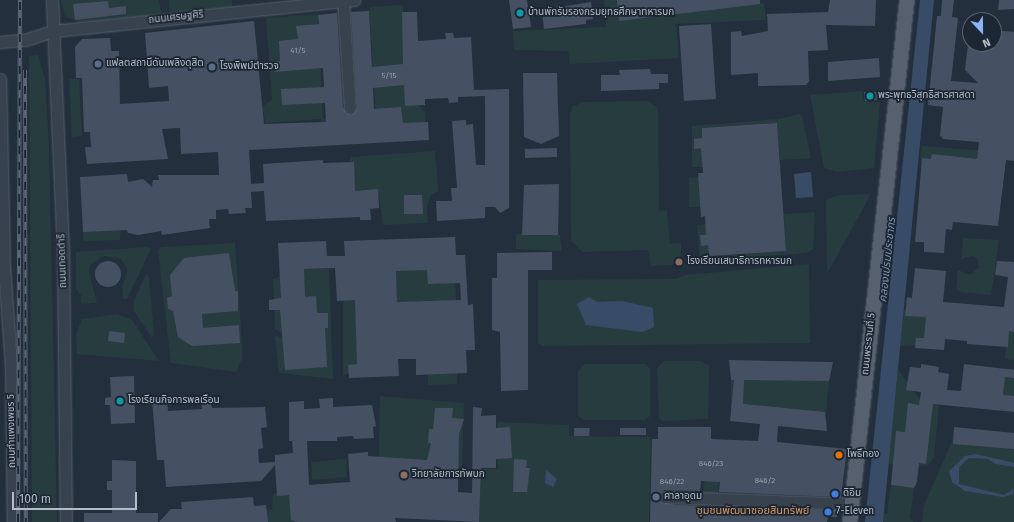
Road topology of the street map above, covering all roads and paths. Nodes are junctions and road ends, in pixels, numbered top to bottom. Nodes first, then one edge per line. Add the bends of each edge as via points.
1 (52, 0) edge
2 (907, 0) edge
3 (348, 1) edge
4 (53, 31) junction
5 (0, 42) edge
6 (0, 79) edge
7 (350, 108) dead end
8 (3, 328) edge
9 (0, 353) edge
10 (11, 364) junction
11 (664, 497) dead end
12 (852, 504) junction
13 (13, 522) edge
14 (66, 522) edge
15 (850, 522) edge

1 - 4 street, ถนนเทอดดำริ
2 - 12 main road, ถนนพระรามที่ 5
3 - 4 street, ถนนเศรษฐศิริ
3 - 7 street
4 - 5 street, ถนนเศรษฐศิริ via 25,40
4 - 14 street, ถนนเทอดดำริ via 63,248
6 - 8 street, ถนนกำแพงเพชร 5
8 - 10 street, ถนนกำแพงเพชร 5
9 - 10 street
10 - 13 street, ถนนกำแพงเพชร 5
11 - 12 street
12 - 15 main road, ถนนพระรามที่ 5

